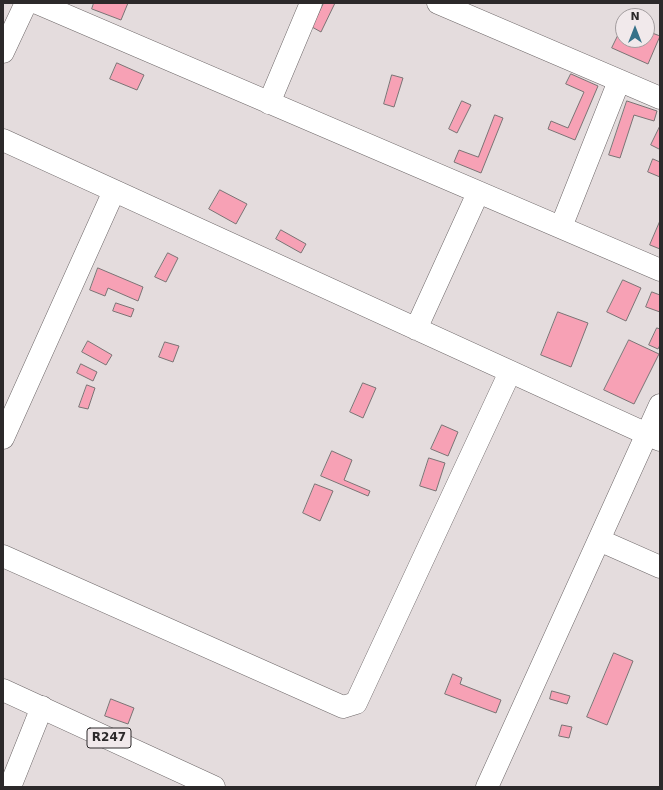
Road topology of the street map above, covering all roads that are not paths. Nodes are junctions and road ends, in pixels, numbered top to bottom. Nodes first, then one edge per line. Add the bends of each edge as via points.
1 (26, 3) edge
2 (37, 3) edge
3 (311, 3) edge
4 (438, 3) edge
5 (3, 52) edge
6 (619, 81) junction
7 (660, 98) edge
8 (269, 103) junction
9 (3, 140) edge
10 (114, 191) junction
11 (478, 193) junction
12 (561, 228) junction
13 (660, 270) edge
14 (416, 328) junction
15 (510, 372) junction
16 (660, 405) edge
17 (654, 437) edge
18 (3, 438) edge
19 (599, 540) junction
20 (3, 556) edge
21 (660, 567) edge
22 (3, 690) edge
23 (42, 707) junction
24 (493, 785) edge
25 (10, 787) edge
26 (214, 787) edge

1 - 5 street
2 - 8 street
3 - 8 street
4 - 6 street
6 - 7 street
6 - 12 street
8 - 11 street
9 - 10 street
10 - 14 street
10 - 18 street
11 - 12 street
11 - 14 street
12 - 13 street
14 - 15 street
15 - 17 street
15 - 20 street via 356,703 343,707
16 - 17 street
17 - 19 street
19 - 21 street
19 - 24 street
22 - 23 street, R247
23 - 25 street
23 - 26 street, R247

